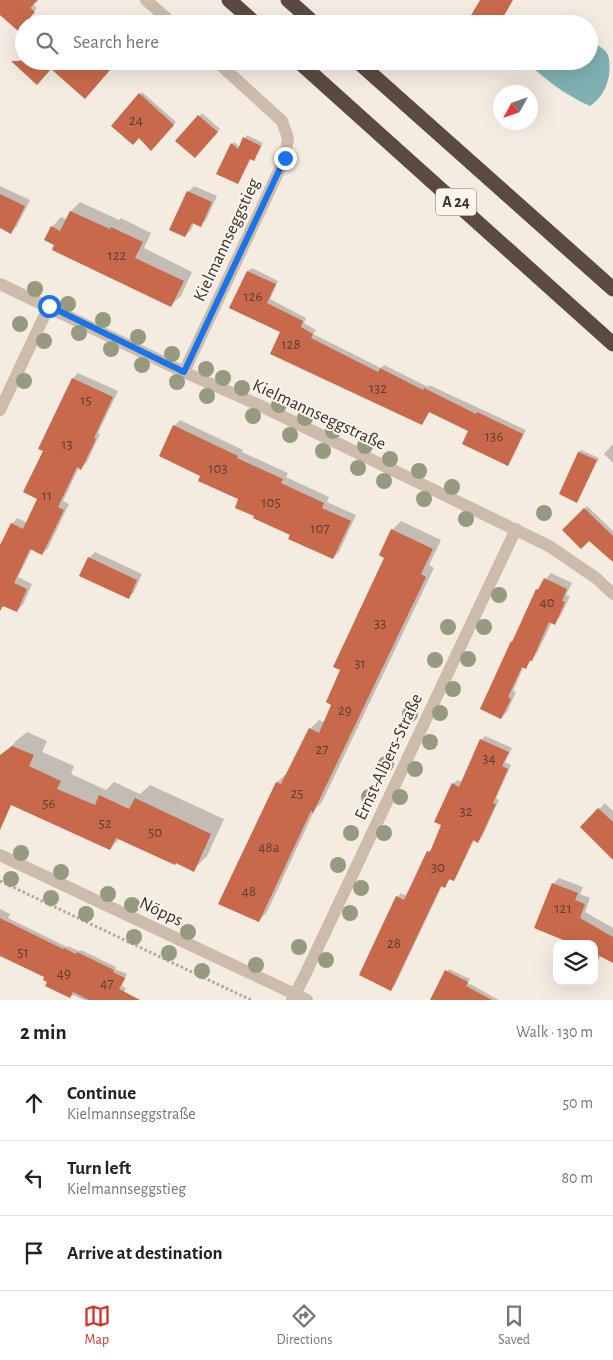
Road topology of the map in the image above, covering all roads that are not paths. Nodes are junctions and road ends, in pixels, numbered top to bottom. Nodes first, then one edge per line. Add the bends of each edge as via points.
1 (146, 0) edge
2 (229, 0) edge
3 (288, 0) edge
4 (163, 15) edge
5 (246, 15) edge
6 (305, 15) edge
7 (226, 70) edge
8 (308, 70) edge
9 (367, 70) edge
10 (0, 284) edge
11 (613, 289) edge
12 (49, 306) junction
13 (613, 344) edge
14 (184, 372) junction
15 (0, 410) edge
16 (516, 529) junction
17 (613, 594) edge
18 (0, 855) edge
19 (293, 997) edge
20 (307, 1000) edge

1 - 4 street
2 - 5 highway
3 - 6 highway
7 - 14 street, Kielmannseggstieg via 282,121 288,138 285,158
8 - 13 highway, A 24
9 - 11 highway, A 24
10 - 12 street, Kielmannseggstraße
12 - 14 street, Kielmannseggstraße
12 - 15 street
14 - 16 street, Kielmannseggstraße
16 - 17 street, Kielmannseggstraße via 549,546 596,578
16 - 19 street, Ernst-Albers-Straße
18 - 19 street, Nöpps
19 - 20 street, Nöpps

